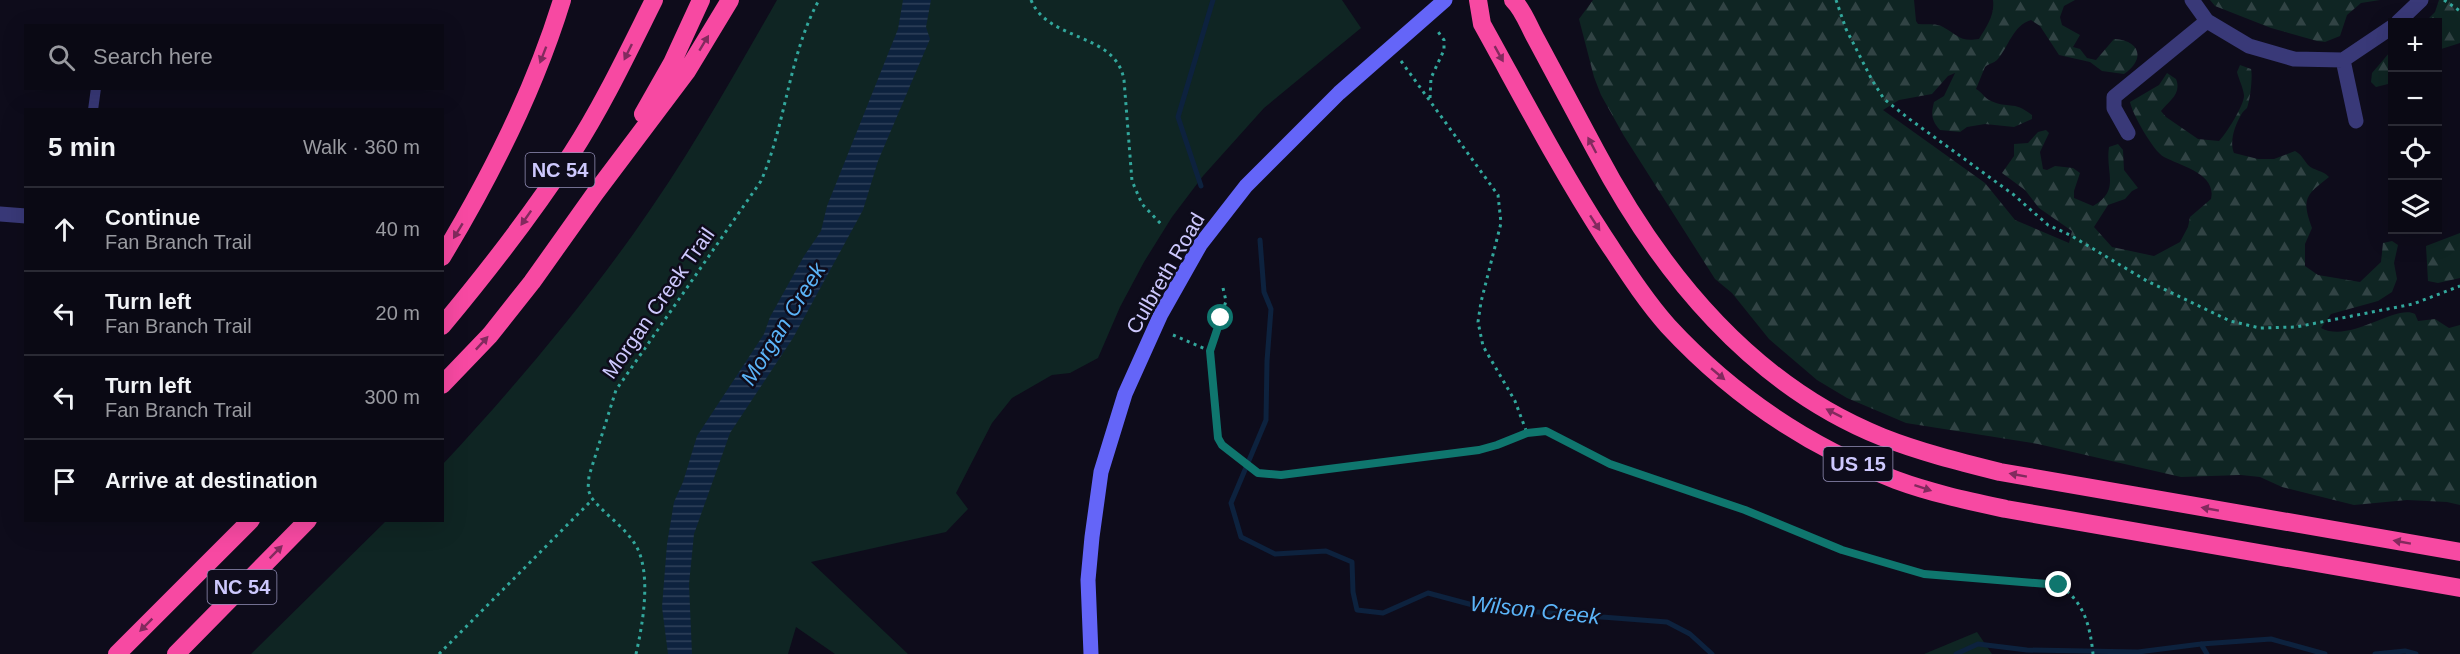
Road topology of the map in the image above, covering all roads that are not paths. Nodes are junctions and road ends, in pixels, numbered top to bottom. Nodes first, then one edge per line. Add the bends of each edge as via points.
1 (562, 0) edge
2 (654, 0) edge
3 (701, 0) edge
4 (730, 0) edge
5 (1445, 0) edge
6 (1478, 0) edge
7 (1513, 0) edge
8 (2192, 0) edge
9 (2421, 0) edge
10 (2402, 18) edge
11 (2207, 21) junction
12 (2388, 30) edge
13 (2343, 60) junction
14 (96, 90) edge
15 (93, 108) edge
16 (2356, 121) dead end
17 (2128, 133) dead end
18 (596, 192) junction
19 (0, 214) edge
20 (24, 216) edge
21 (444, 254) edge
22 (444, 324) edge
23 (444, 383) edge
24 (249, 522) edge
25 (306, 522) edge
26 (2460, 552) edge
27 (2460, 588) edge
28 (117, 654) edge
29 (176, 654) edge
30 (1091, 654) edge

1 -> 21 highway via 532,86 475,203
2 -> 22 highway, NC 54 via 614,81 572,153 496,261
3 - 18 highway, NC 54 via 672,63
18 -> 4 highway via 687,71
5 - 30 street, Culbreth Road via 1340,93 1240,193 1200,245 1161,314 1125,394 1101,472 1088,580
6 -> 27 highway, US 15 via 1482,24 1578,197 1626,270 1667,324 1705,363 1797,433 1896,480 1953,497
26 -> 7 highway, US 15 via 2000,472 1881,437 1828,410 1782,381 1740,346 1698,304 1654,249 1611,180
8 - 11 street
9 - 10 street
11 - 13 street via 2249,46 2294,59
11 - 17 street via 2114,97 2114,108
12 - 13 street
13 - 16 street
14 - 15 lane
23 -> 18 highway, NC 54 via 490,335
19 - 20 street
24 -> 28 highway, NC 54
29 -> 25 highway, NC 54

